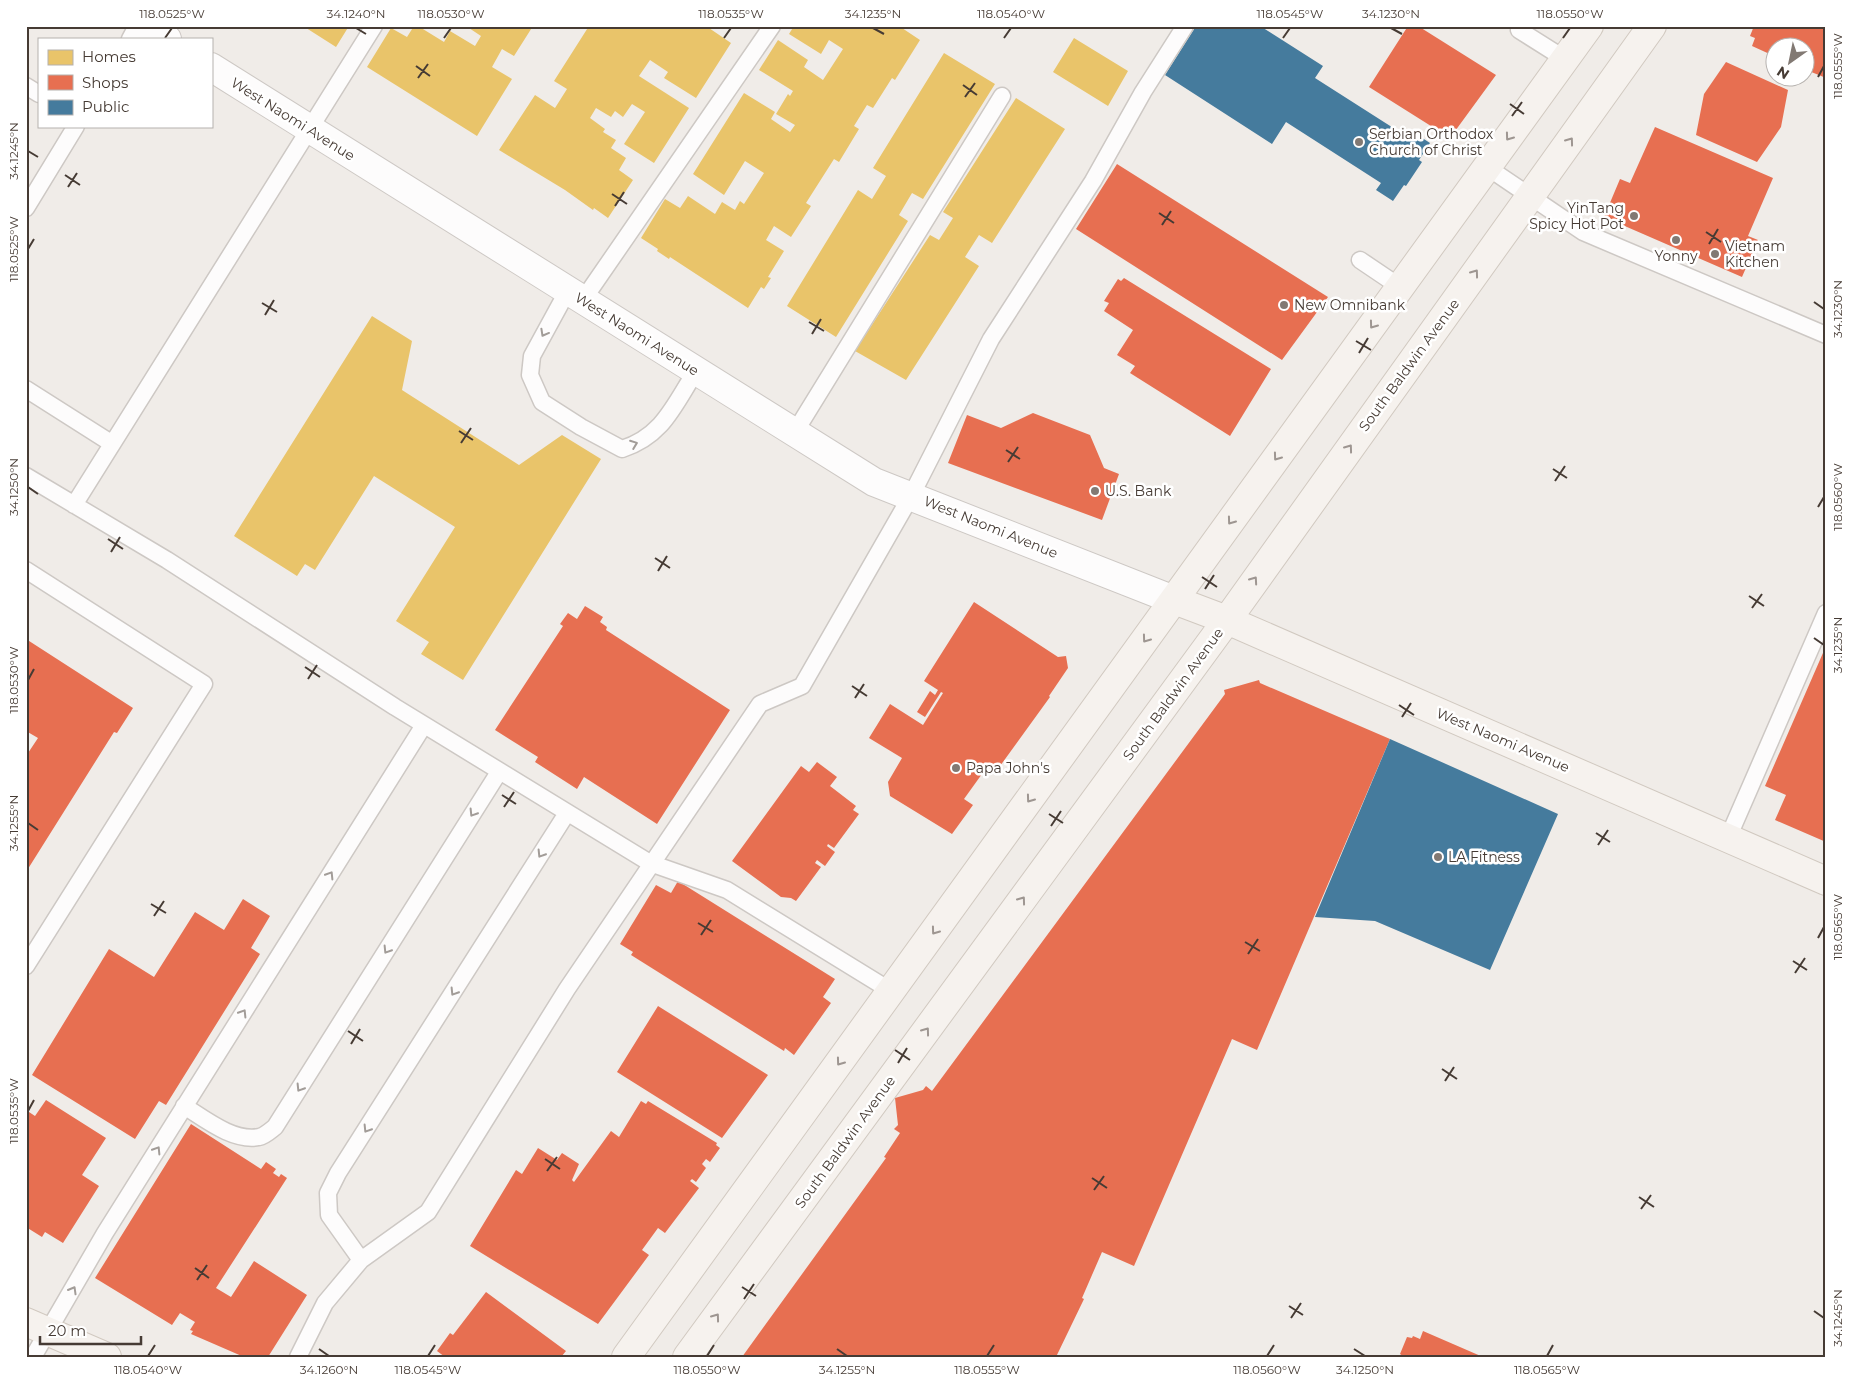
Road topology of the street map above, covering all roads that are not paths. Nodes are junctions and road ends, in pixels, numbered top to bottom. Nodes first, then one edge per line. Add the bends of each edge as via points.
1 (137, 26) edge
2 (147, 26) edge
3 (374, 26) edge
4 (772, 26) edge
5 (1185, 26) edge
6 (1589, 26) edge
7 (1652, 26) edge
8 (1519, 30) dead end
9 (131, 38) edge
10 (165, 38) edge
11 (1565, 60) junction
12 (212, 68) edge
13 (26, 86) edge
14 (38, 93) edge
15 (1002, 96) dead end
16 (75, 128) edge
17 (310, 129) junction
18 (1487, 167) junction
19 (1530, 197) junction
20 (26, 208) edge
21 (1360, 260) dead end
22 (1400, 287) junction
23 (576, 295) junction
24 (1826, 335) edge
25 (696, 371) junction
26 (26, 389) edge
27 (795, 432) junction
28 (111, 443) junction
29 (26, 476) edge
30 (911, 496) junction
31 (74, 505) junction
32 (26, 570) edge
33 (1174, 600) junction
34 (1826, 613) edge
35 (1226, 620) junction
36 (424, 725) junction
37 (499, 772) junction
38 (567, 813) junction
39 (1728, 838) junction
40 (650, 863) junction
41 (1826, 881) edge
42 (26, 966) edge
43 (891, 991) junction
44 (184, 1106) junction
45 (360, 1260) junction
46 (38, 1327) edge
47 (33, 1357) edge
48 (107, 1357) edge
49 (298, 1357) edge
50 (626, 1357) edge
51 (687, 1357) edge

1 - 9 lane
2 - 10 street
3 - 17 lane
4 - 23 lane
5 - 30 lane via 1093,181 991,340
6 - 11 main road
19 -> 7 main road, South Baldwin Avenue
8 - 11 lane
11 -> 18 main road
12 - 17 street, West Naomi Avenue
13 - 14 lane
15 - 27 lane
16 - 20 lane
17 - 23 street, West Naomi Avenue
17 - 28 lane
18 - 19 lane
18 - 22 main road
19 - 24 lane via 1583,232
35 -> 19 main road, South Baldwin Avenue
21 - 22 lane
22 -> 33 main road
23 - 25 street, West Naomi Avenue
23 -> 25 lane via 532,356 530,376 542,402 581,427 622,449 639,443 659,428
25 - 27 street, West Naomi Avenue
26 - 28 lane
27 - 30 street, West Naomi Avenue via 874,482
28 - 31 lane
29 - 31 lane
30 - 33 street, West Naomi Avenue
30 - 40 lane via 802,686 760,704 667,844
31 - 36 lane via 167,560
32 - 42 lane via 204,684
33 - 35 main road, West Naomi Avenue
33 -> 43 main road
34 - 39 lane
35 - 39 main road, West Naomi Avenue
51 -> 35 main road, South Baldwin Avenue
36 - 37 lane
44 -> 36 lane
37 - 38 lane
37 -> 44 lane via 275,1127 261,1137 247,1138 229,1132
38 - 40 lane
38 -> 45 lane via 343,1165 328,1194 329,1215
39 - 41 main road, West Naomi Avenue
40 - 43 lane via 728,890
40 - 45 lane via 428,1212
43 -> 50 main road
46 -> 44 lane via 105,1233
45 - 49 lane via 325,1303
46 - 47 lane
46 - 48 main road

